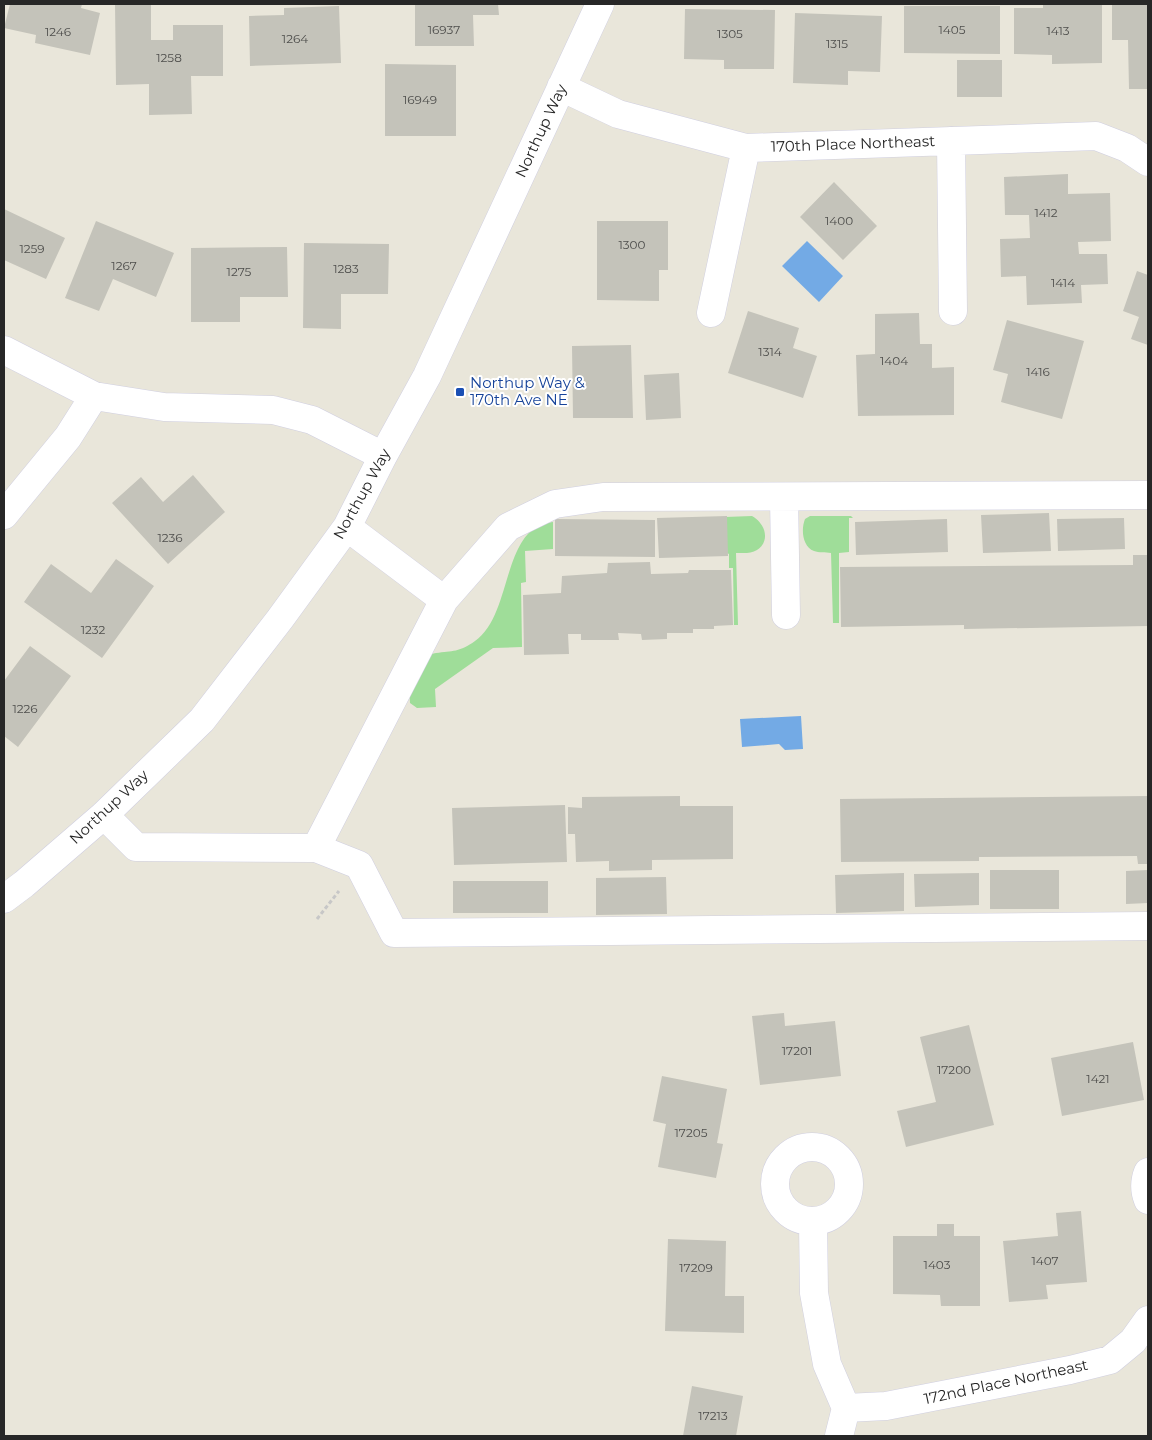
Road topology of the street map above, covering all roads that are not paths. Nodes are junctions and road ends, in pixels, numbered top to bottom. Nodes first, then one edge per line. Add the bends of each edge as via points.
1 (600, 4) edge
2 (561, 88) junction
3 (951, 141) junction
4 (746, 148) junction
5 (1148, 162) edge
6 (953, 311) dead end
7 (711, 313) dead end
8 (4, 350) edge
9 (94, 396) junction
10 (383, 456) junction
11 (1148, 495) edge
12 (784, 497) junction
13 (4, 516) edge
14 (347, 527) junction
15 (444, 600) junction
16 (786, 616) dead end
17 (104, 815) junction
18 (316, 848) junction
19 (4, 899) edge
20 (1148, 926) edge
21 (1148, 1172) edge
22 (1148, 1200) edge
23 (813, 1222) dead end
24 (1148, 1320) edge
25 (846, 1408) junction
26 (839, 1436) edge

1 - 2 street, Northup Way
2 - 4 street, 170th Place Northeast via 618,114
2 - 10 street, Northup Way via 430,368
3 - 4 street, 170th Place Northeast
3 - 5 street, 170th Place Northeast via 1096,136 1127,148
3 - 6 street
4 - 7 street
8 - 9 street
9 - 10 street via 164,407 273,410 312,420
9 - 13 street via 68,437
10 - 14 street, Northup Way
11 - 12 street
12 - 15 street via 603,497 555,504 508,527
12 - 16 street
14 - 15 street
14 - 17 street, Northup Way via 202,720
15 - 18 street
17 - 18 street via 136,846
17 - 19 street, Northup Way
18 - 20 street via 359,865 394,933
21 - 22 street via 1145,1179
23 - 25 street via 814,1293 827,1364
24 - 25 street, 172nd Place Northeast via 1133,1341 1110,1360 886,1406
25 - 26 street

